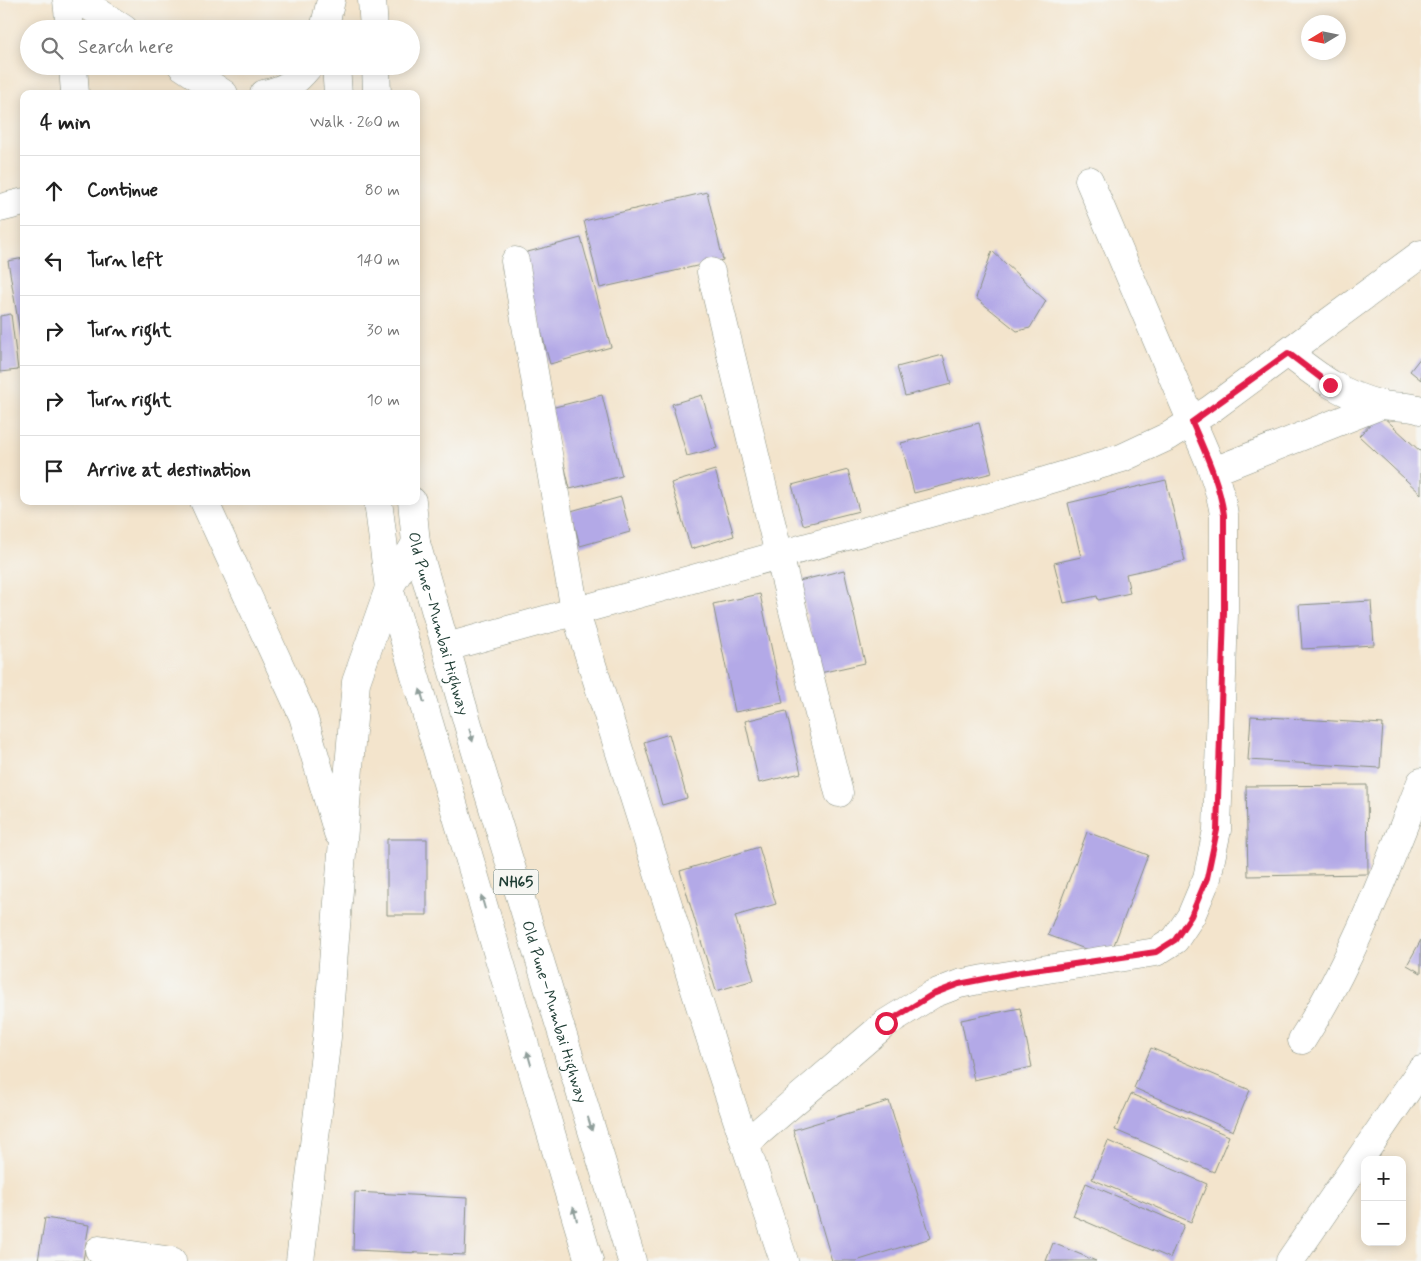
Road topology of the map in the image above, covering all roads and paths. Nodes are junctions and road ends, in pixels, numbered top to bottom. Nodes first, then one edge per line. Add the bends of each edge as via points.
1 (67, 0) edge
2 (80, 0) edge
3 (331, 0) edge
4 (372, 0) edge
5 (69, 20) edge
6 (110, 20) edge
7 (326, 20) edge
8 (332, 20) edge
9 (373, 20) edge
10 (74, 75) edge
11 (196, 75) edge
12 (302, 75) edge
13 (337, 75) edge
14 (376, 75) edge
15 (75, 90) edge
16 (218, 90) edge
17 (279, 90) edge
18 (338, 90) edge
19 (377, 90) edge
20 (1089, 180) dead end
21 (20, 203) edge
22 (0, 208) edge
23 (1421, 254) edge
24 (515, 261) dead end
25 (711, 272) dead end
26 (1288, 353) junction
27 (1381, 405) junction
28 (1421, 410) edge
29 (1192, 422) junction
30 (1214, 471) junction
31 (206, 505) edge
32 (379, 505) edge
33 (412, 505) edge
34 (416, 543) junction
35 (779, 555) junction
36 (389, 588) junction
37 (576, 611) junction
38 (447, 647) junction
39 (1421, 782) edge
40 (839, 793) dead end
41 (342, 846) junction
42 (1302, 1040) dead end
43 (1421, 1070) edge
44 (745, 1144) junction
45 (98, 1250) dead end
46 (172, 1261) edge
47 (300, 1261) edge
48 (589, 1261) edge
49 (632, 1261) edge
50 (784, 1261) edge
51 (1290, 1261) edge

1 - 5 main road
2 - 6 main road
3 - 7 main road
3 - 8 main road
4 - 9 main road
10 - 15 main road
11 - 16 main road
12 - 17 main road via 296,82
13 - 18 main road
14 - 19 main road
20 - 29 main road
21 - 22 main road
23 - 26 main road
24 - 37 main road
25 - 35 main road
26 - 27 main road via 1330,385
26 - 29 main road
27 - 28 main road
27 - 30 main road
29 - 30 main road
29 - 35 main road via 1122,458
30 - 44 main road via 1224,515 1217,830 1207,878 1191,916 1175,940 1156,952 984,979 933,994 886,1023
31 - 41 main road via 303,716
32 - 36 main road, NH65
33 - 34 main road, Old Pune–Mumbai Highway / NH65
34 - 36 main road
34 - 38 main road, Old Pune–Mumbai Highway / NH65
35 - 37 main road
35 - 40 main road
36 - 41 main road via 356,682
48 -> 36 main road, NH65
37 - 38 main road
37 - 44 main road
38 -> 49 main road, Old Pune–Mumbai Highway / NH65
39 - 42 main road via 1368,915 1323,1008
41 - 47 main road via 327,1037
43 - 51 main road
44 - 50 main road
45 - 46 main road

